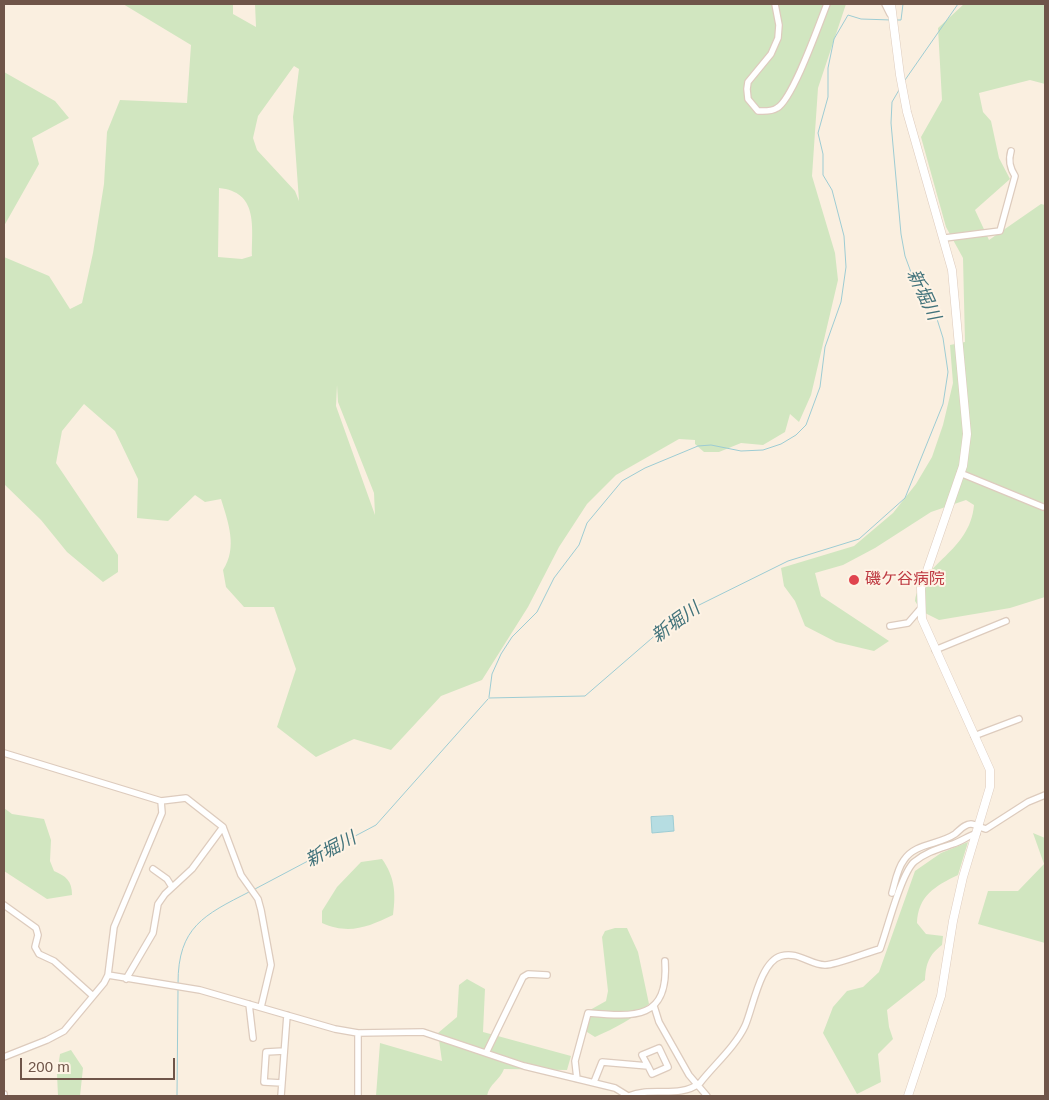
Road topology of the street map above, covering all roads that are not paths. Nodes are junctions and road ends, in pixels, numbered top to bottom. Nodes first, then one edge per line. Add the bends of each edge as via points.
1 (775, 4) edge
2 (827, 4) edge
3 (885, 4) edge
4 (891, 4) edge
5 (893, 21) junction
6 (1011, 151) dead end
7 (945, 238) junction
8 (960, 474) junction
9 (1043, 507) dead end
10 (921, 608) junction
11 (1006, 621) dead end
12 (890, 626) dead end
13 (935, 650) junction
14 (1019, 719) dead end
15 (974, 736) junction
16 (4, 753) edge
17 (1045, 795) edge
18 (161, 801) junction
19 (223, 826) junction
20 (978, 830) junction
21 (153, 869) dead end
22 (172, 888) junction
23 (892, 894) dead end
24 (4, 905) edge
25 (665, 960) dead end
26 (108, 974) junction
27 (547, 975) dead end
28 (126, 979) junction
29 (93, 996) junction
30 (249, 1004) junction
31 (654, 1006) junction
32 (261, 1007) junction
33 (287, 1015) junction
34 (358, 1033) junction
35 (253, 1038) dead end
36 (284, 1051) junction
37 (486, 1053) junction
38 (4, 1057) edge
39 (648, 1066) junction
40 (577, 1079) junction
41 (594, 1082) junction
42 (282, 1083) junction
43 (697, 1085) junction
44 (281, 1096) edge
45 (358, 1096) edge
46 (628, 1096) edge
47 (706, 1096) edge
48 (908, 1096) edge

1 - 2 street via 778,38 747,88 748,100 758,111 776,109 784,99
3 - 5 street
4 - 5 street
5 - 7 street via 907,112
6 - 7 street via 1010,168 1015,176 1000,231
7 - 8 street via 952,270 967,434
8 - 9 street
8 - 10 street via 921,588
10 - 12 street via 908,623
10 - 13 street via 922,619
11 - 13 street
13 - 15 street
14 - 15 street
15 - 20 street via 990,770 990,787
16 - 18 street
17 - 20 street
18 - 19 street via 186,798
18 - 26 street via 162,813 114,927
19 - 22 street via 192,869
19 - 32 street via 242,875 258,899 261,910 271,965
20 - 23 street via 972,823 964,825 940,841 911,852 903,861
20 - 43 street via 954,844 931,850 912,863 880,949 825,965 791,955 779,956 772,962 758,987 745,1026
20 - 48 street via 963,877 941,996
21 - 22 street via 167,878
22 - 28 street via 158,904 153,933
24 - 29 street via 36,928 39,954 54,961
25 - 31 street via 665,987
26 - 28 street
26 - 29 street
27 - 37 street via 528,974 523,977
28 - 30 street via 200,990
29 - 38 street via 64,1031
30 - 32 street
30 - 35 street
31 - 40 street via 628,1016 588,1013 575,1061
31 - 43 street via 659,1022
32 - 33 street
33 - 34 street
33 - 36 street
34 - 37 street via 423,1032
34 - 45 street
36 - 42 street
36 - 42 street via 266,1052 264,1082
37 - 40 street
39 - 39 street via 652,1074 668,1067 660,1048 642,1055
39 - 41 street via 602,1062
40 - 41 street
41 - 46 street
42 - 44 street
43 - 46 street via 679,1092
43 - 47 street

